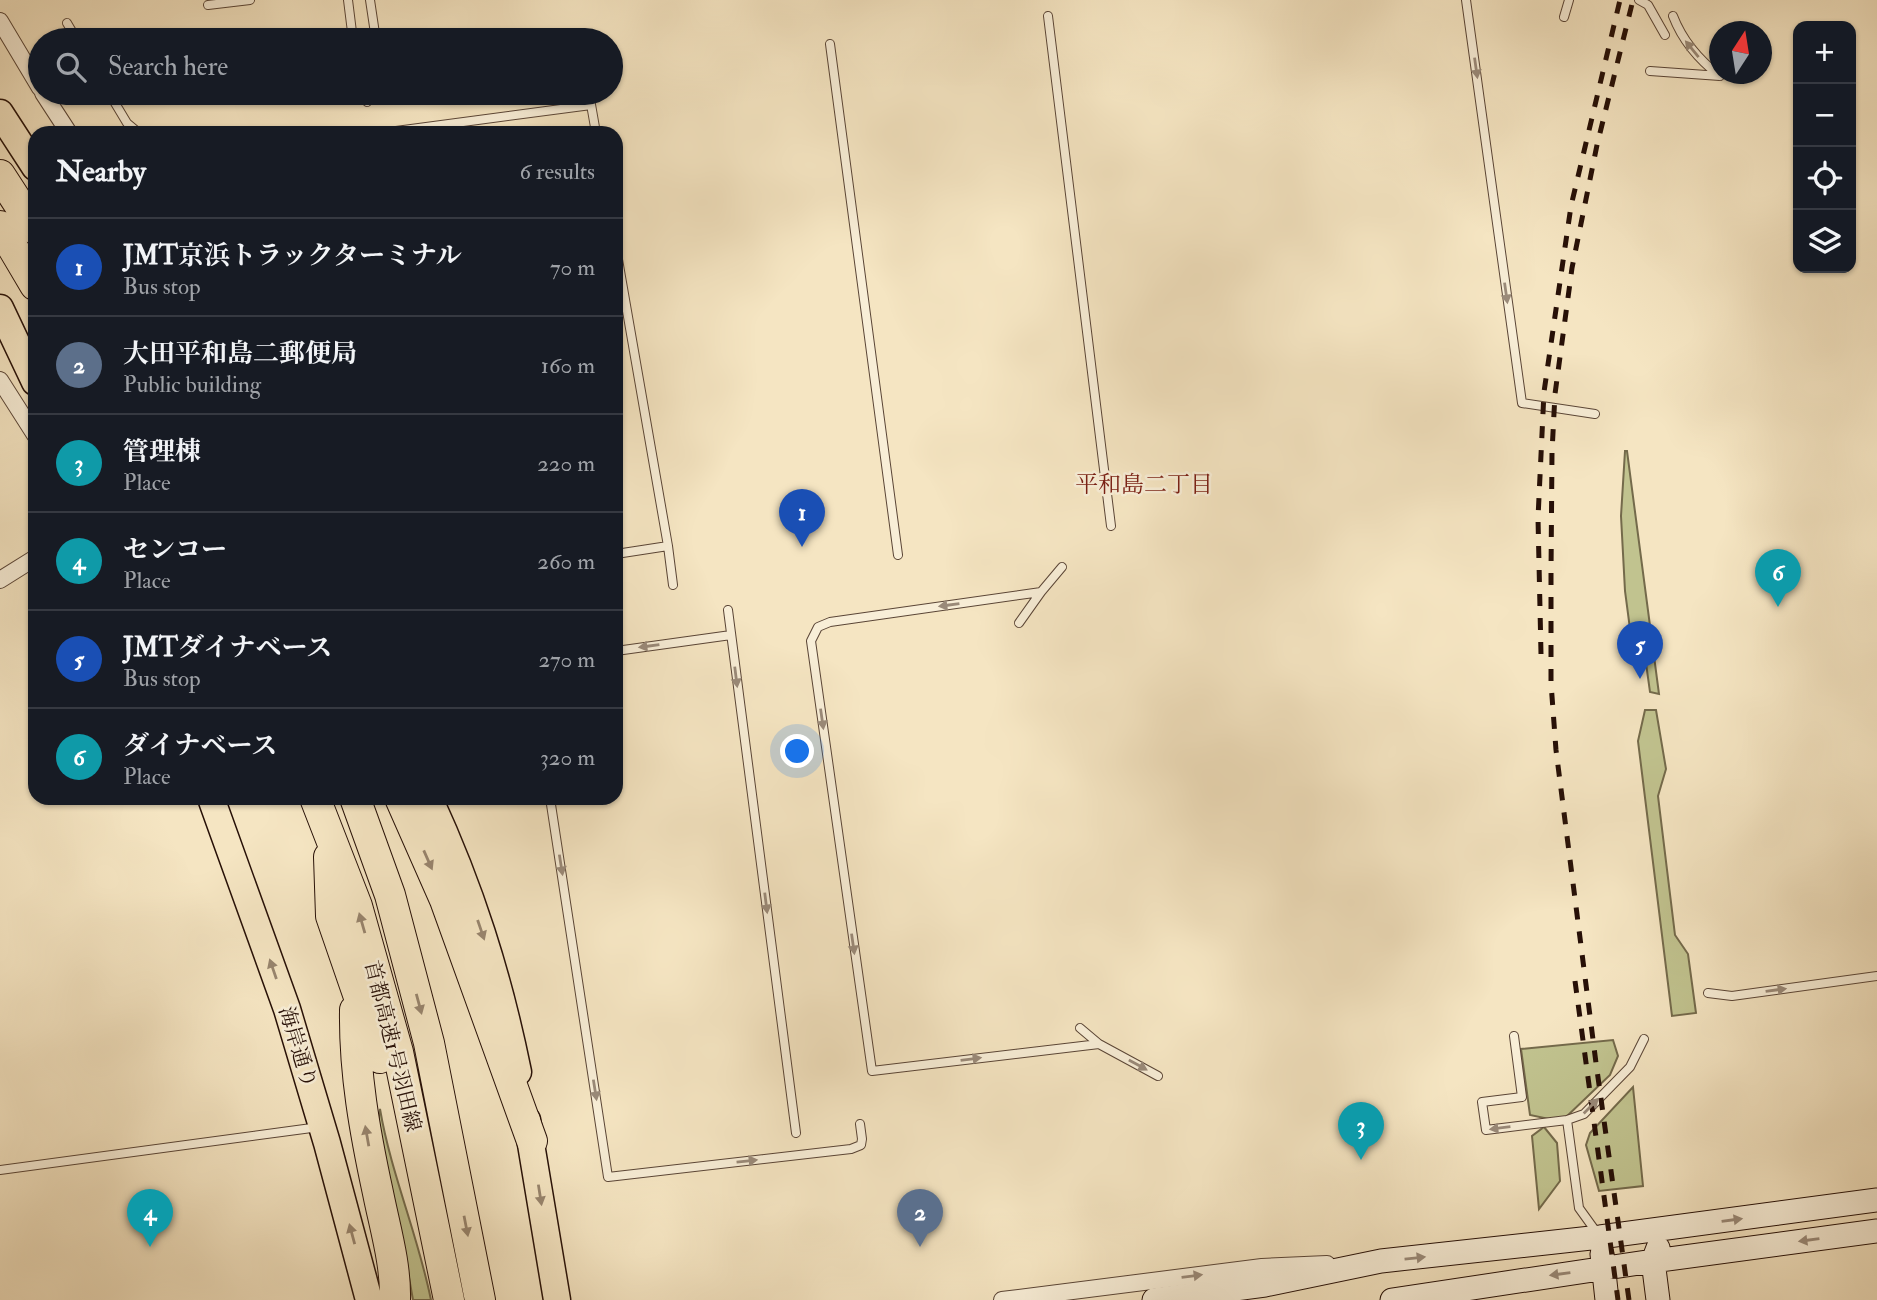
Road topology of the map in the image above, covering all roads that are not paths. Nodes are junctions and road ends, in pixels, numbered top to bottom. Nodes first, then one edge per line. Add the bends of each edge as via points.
1 (250, 0) edge
2 (348, 0) edge
3 (370, 0) edge
4 (1466, 0) edge
5 (1569, 0) edge
6 (1639, 0) edge
7 (208, 5) dead end
8 (1048, 16) dead end
9 (1673, 16) dead end
10 (1564, 17) dead end
11 (0, 21) edge
12 (67, 23) dead end
13 (70, 28) edge
14 (352, 28) edge
15 (374, 28) edge
16 (1665, 35) dead end
17 (830, 44) dead end
18 (28, 68) edge
19 (1650, 71) dead end
20 (51, 105) edge
21 (116, 105) edge
22 (591, 105) joint
23 (0, 113) edge
24 (64, 126) edge
25 (130, 126) edge
26 (434, 126) edge
27 (595, 126) edge
28 (28, 156) edge
29 (0, 175) edge
30 (28, 218) edge
31 (0, 226) edge
32 (28, 273) edge
33 (623, 288) edge
34 (0, 308) edge
35 (28, 367) edge
36 (0, 380) edge
37 (1595, 414) dead end
38 (28, 424) edge
39 (1111, 526) dead end
40 (668, 546) junction
41 (623, 553) edge
42 (898, 555) dead end
43 (28, 562) edge
44 (1062, 567) dead end
45 (0, 580) edge
46 (673, 585) dead end
47 (1041, 592) junction
48 (728, 610) dead end
49 (1019, 623) dead end
50 (731, 635) junction
51 (623, 650) edge
52 (214, 805) edge
53 (318, 805) edge
54 (358, 805) edge
55 (403, 805) edge
56 (432, 805) edge
57 (551, 805) edge
58 (328, 831) junction
59 (1877, 975) edge
60 (355, 989) junction
61 (1708, 993) dead end
62 (1080, 1028) dead end
63 (1514, 1037) dead end
64 (1644, 1039) dead end
65 (1100, 1044) junction
66 (1158, 1076) dead end
67 (1567, 1120) junction
68 (860, 1124) dead end
69 (322, 1127) junction
70 (796, 1133) dead end
71 (532, 1141) junction
72 (0, 1170) edge
73 (1877, 1200) edge
74 (435, 1224) junction
75 (1664, 1228) junction
76 (1877, 1231) edge
77 (1600, 1237) junction
78 (1381, 1261) junction
79 (1653, 1261) junction
80 (1603, 1268) junction
81 (369, 1300) edge
82 (395, 1300) edge
83 (449, 1300) edge
84 (480, 1300) edge
85 (557, 1300) edge
86 (1003, 1300) edge
87 (1154, 1300) edge
88 (1392, 1300) edge
89 (1607, 1300) edge
90 (1658, 1300) edge

1 - 7 lane
2 - 14 lane
3 - 15 lane
4 -> 37 lane via 1522,403
5 - 10 lane
6 - 16 lane via 1648,5
8 - 39 lane
19 -> 9 lane via 1720,76 1688,45
11 - 18 street
12 - 13 lane
17 - 42 lane
20 - 24 street
21 - 25 lane
22 - 26 lane
22 - 27 lane
23 - 28 main road
29 - 30 highway
31 - 32 highway
33 - 40 lane
34 - 35 main road
36 - 38 street
40 - 41 lane
40 - 46 lane
43 - 45 street
44 - 47 lane
47 - 49 lane
47 -> 65 lane via 830,622 818,627 811,641 872,1071
48 - 50 lane
50 -> 51 lane
50 -> 70 lane
69 -> 52 main road, 海岸通り via 287,1009
53 - 58 highway, 首都高速1号羽田線
54 -> 84 highway, 首都高速1号羽田線 via 390,895 429,1043
55 -> 71 highway via 445,900
56 -> 71 main road via 457,859 489,952
57 -> 68 lane via 608,1177 851,1149 861,1145
58 - 60 highway via 331,916
74 -> 58 highway, 首都高速1号羽田線 via 398,1052 357,906
61 -> 59 lane via 1732,996
60 - 74 highway
82 -> 60 highway via 393,1266 360,1100
62 - 65 lane
67 -> 63 lane via 1486,1130 1482,1102 1522,1097
67 -> 64 lane via 1584,1114 1630,1067
65 -> 66 lane
67 - 77 lane via 1579,1208
69 - 72 lane
81 -> 69 main road, 海岸通り
71 -> 85 main road
75 -> 73 street
74 - 83 highway, 首都高速1号羽田線
75 - 77 street
75 - 79 street
76 -> 79 street
78 -> 77 street
77 - 80 street
86 -> 78 street via 1262,1267
78 - 87 street via 1265,1285
79 - 80 street
79 - 90 street
80 -> 88 street
80 - 89 street

